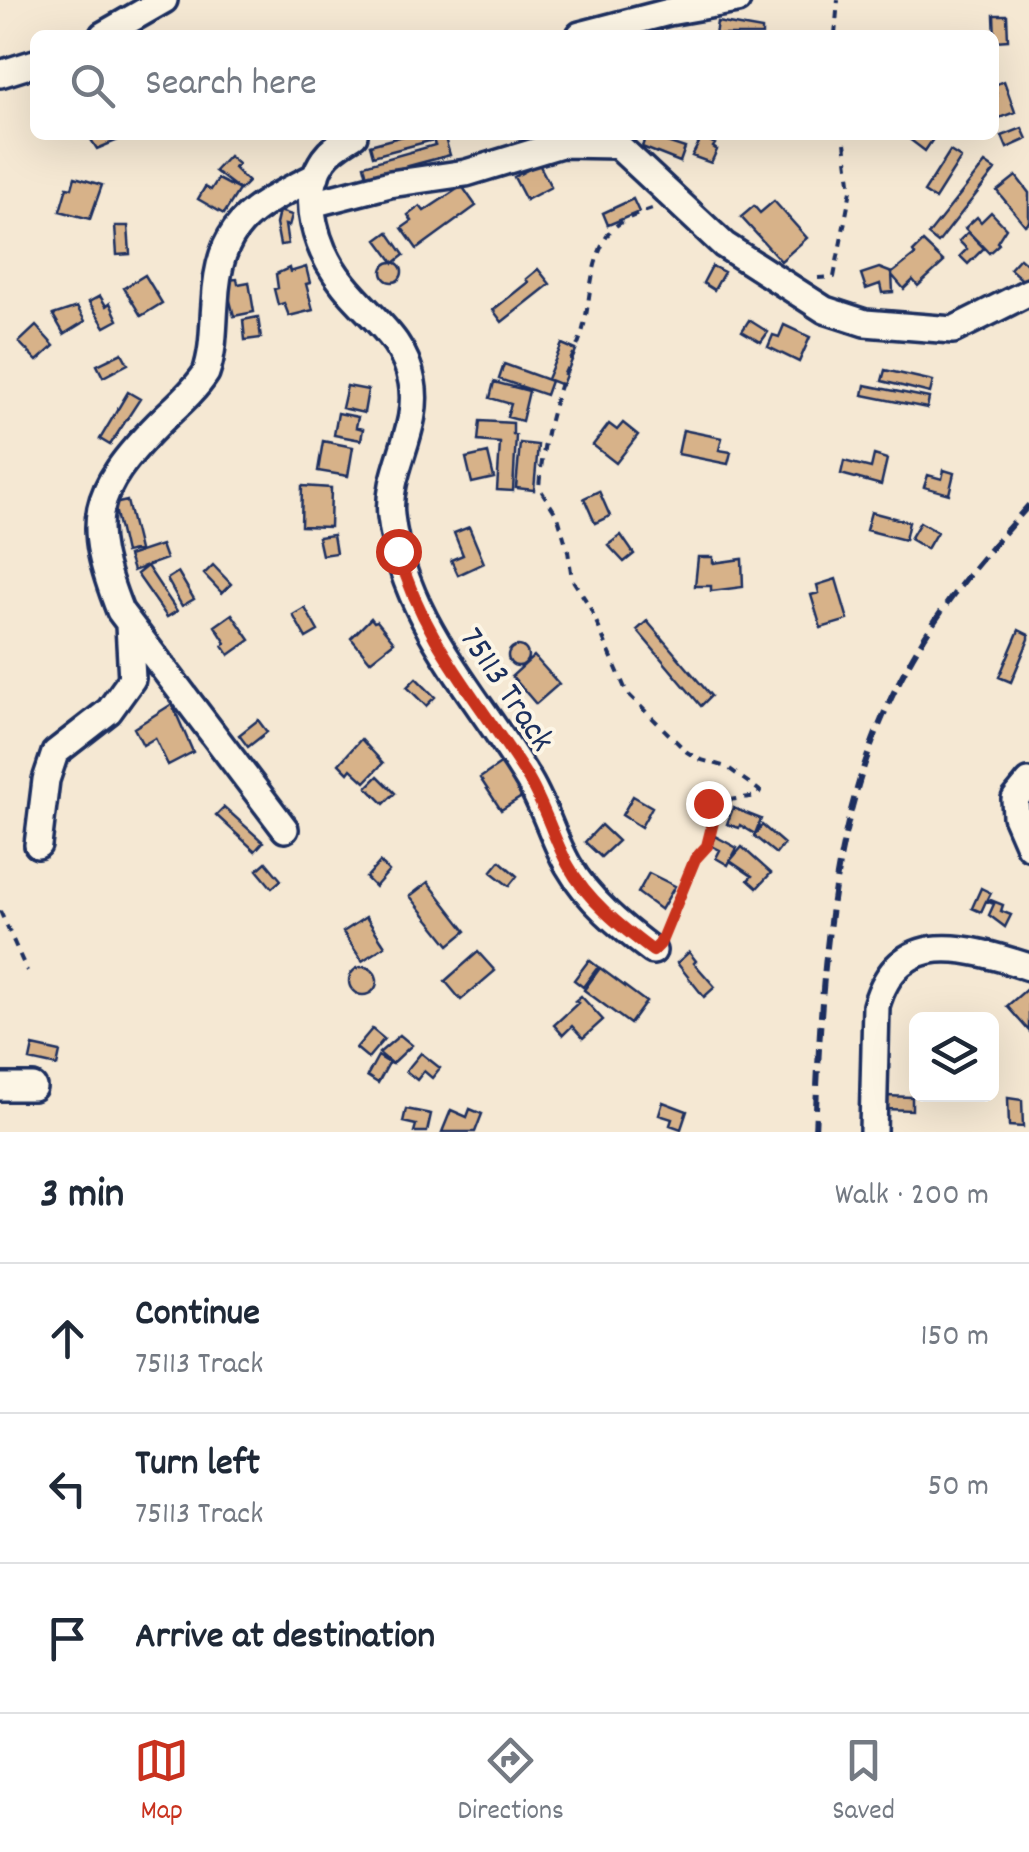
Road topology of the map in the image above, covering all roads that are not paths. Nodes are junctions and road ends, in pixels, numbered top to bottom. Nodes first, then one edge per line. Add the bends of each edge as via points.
1 (164, 0) edge
2 (737, 0) edge
3 (112, 30) edge
4 (599, 30) edge
5 (30, 65) edge
6 (0, 74) edge
7 (346, 140) edge
8 (316, 176) junction
9 (312, 204) junction
10 (1029, 292) edge
11 (129, 624) junction
12 (1029, 782) edge
13 (286, 829) dead end
14 (38, 844) dead end
15 (1029, 846) edge
16 (653, 951) road end
17 (1029, 967) edge
18 (0, 1087) edge
19 (33, 1087) dead end
20 (873, 1132) edge

1 - 3 street
2 - 4 street
5 - 6 street
7 - 8 street via 332,149
8 - 9 street, 75113 Track
8 - 11 street via 249,214 234,230 218,262 206,373 112,477 101,499 106,574
9 - 10 street via 561,144 617,145 724,245 825,310 865,323 953,330
9 - 16 street, 75113 Track via 324,255 346,288 390,331 413,384 391,513 406,582 436,645 528,778 567,864 586,892
11 - 13 street
11 - 14 street via 132,680 108,711 54,753
12 - 15 street via 1015,799
17 - 20 street via 954,950 905,957 876,1006
18 - 19 street

